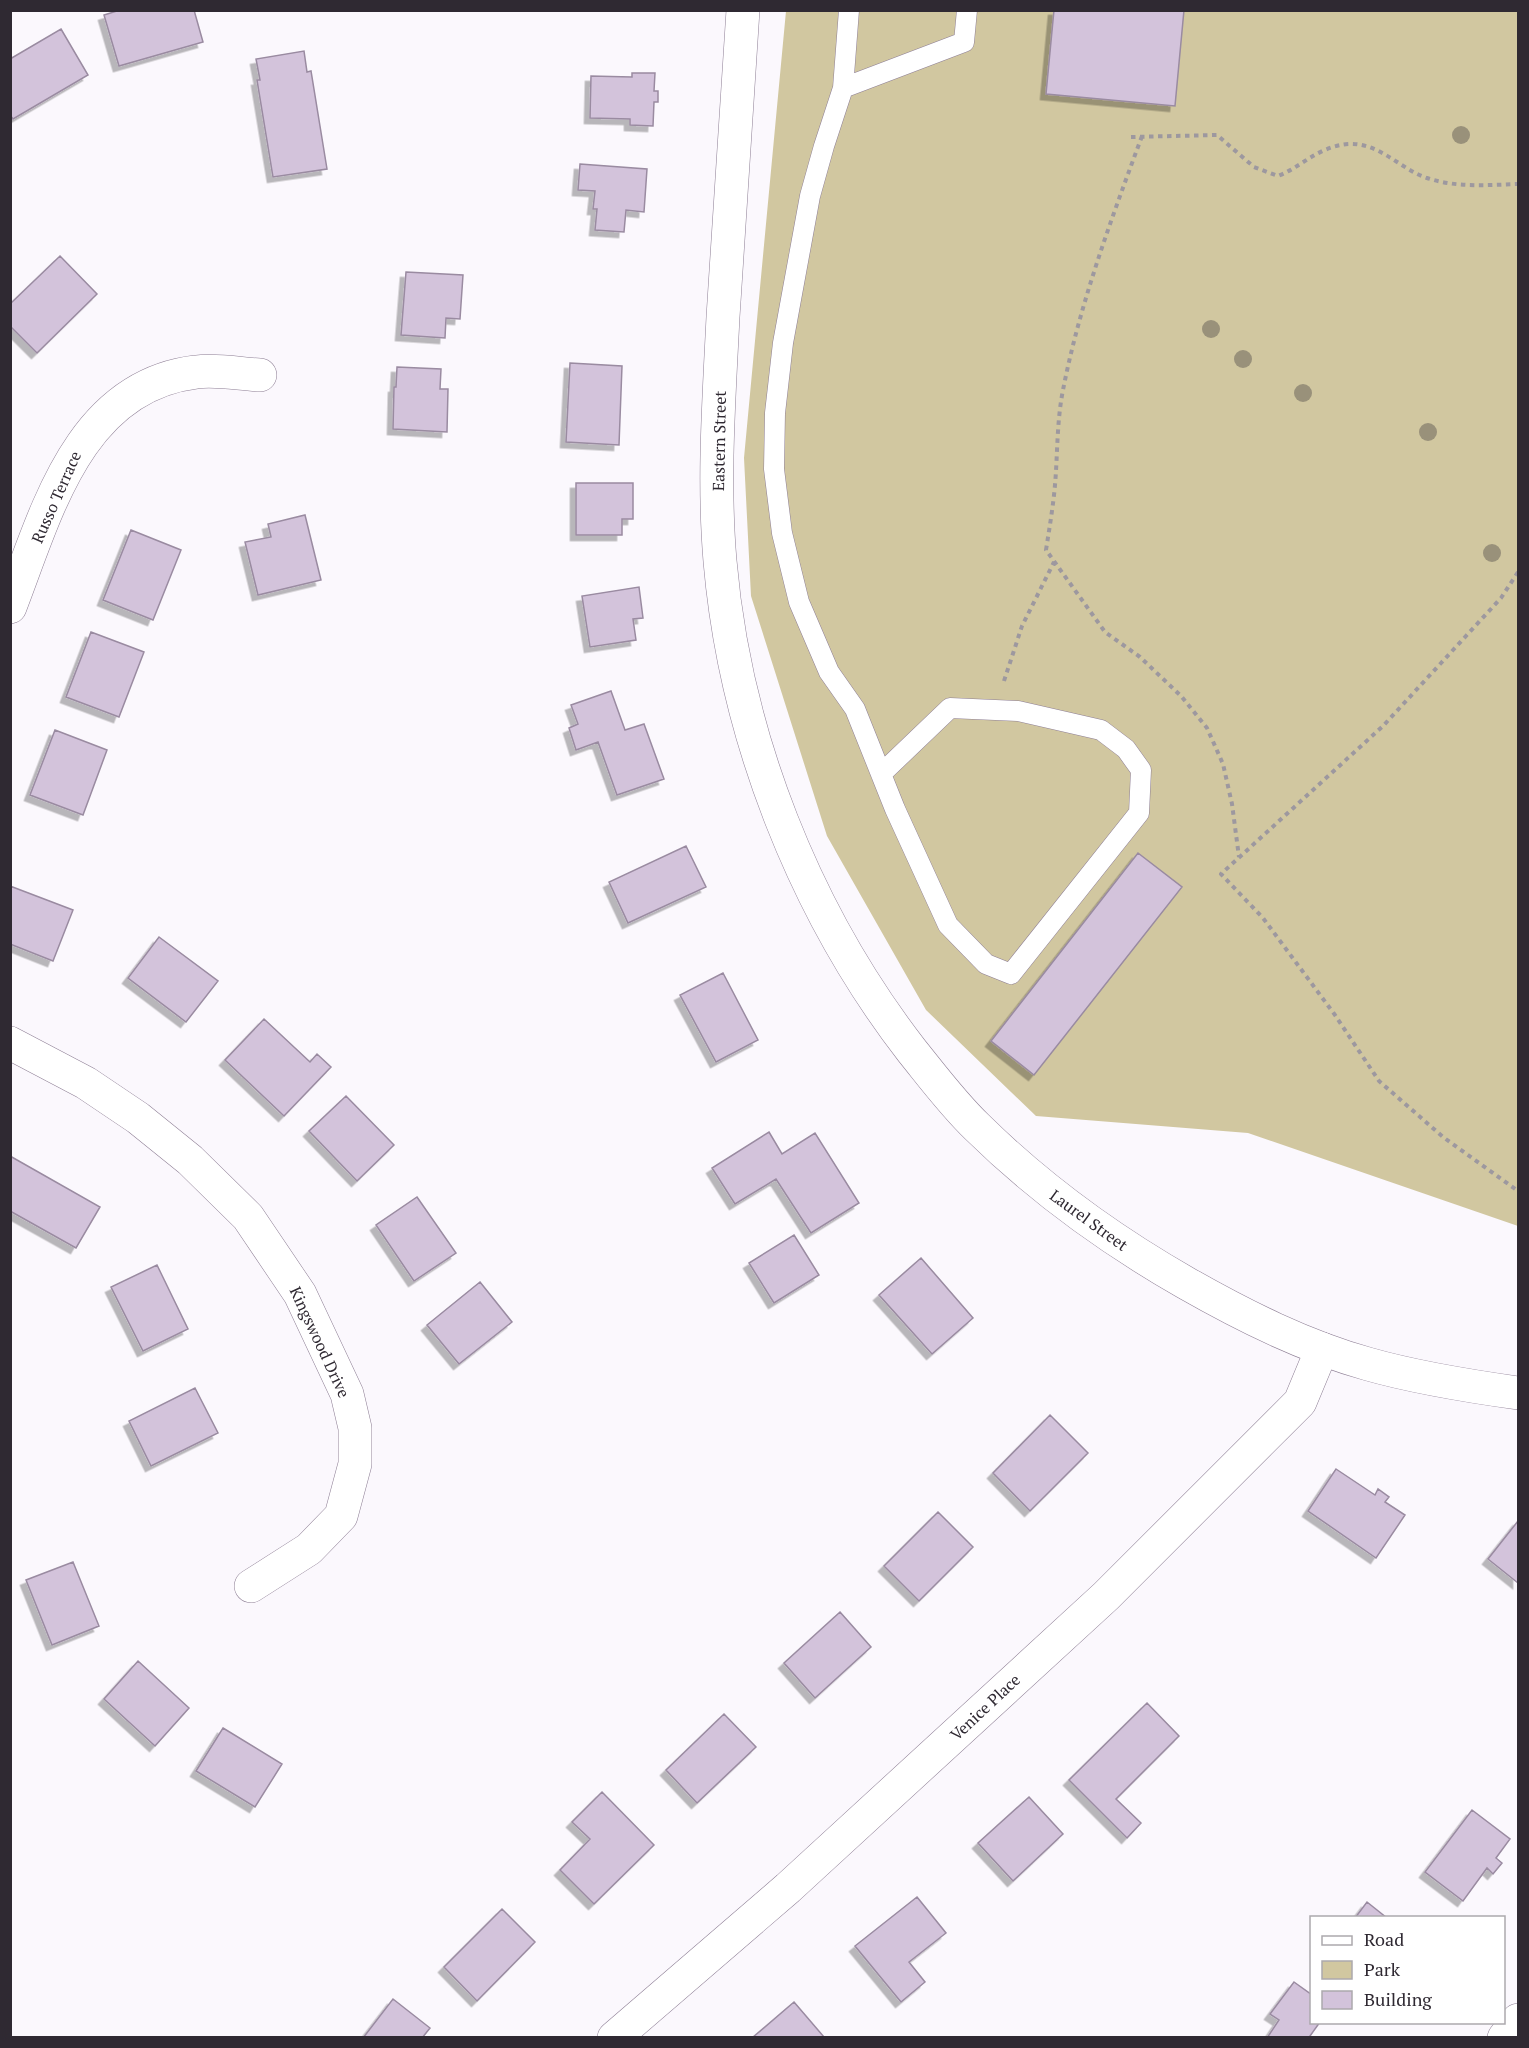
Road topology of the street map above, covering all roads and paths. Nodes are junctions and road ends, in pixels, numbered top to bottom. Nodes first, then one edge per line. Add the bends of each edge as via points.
1 (743, 10) edge
2 (849, 10) edge
3 (967, 10) edge
4 (843, 88) junction
5 (1142, 136) junction
6 (1131, 137) dead end
7 (1518, 184) edge
8 (260, 375) dead end
9 (1054, 562) junction
10 (1518, 572) edge
11 (10, 607) edge
12 (994, 710) junction
13 (881, 774) junction
14 (1239, 857) junction
15 (798, 860) joint
16 (10, 1043) edge
17 (1518, 1191) edge
18 (1322, 1348) junction
19 (1518, 1394) edge
20 (251, 1586) dead end
21 (1518, 2020) edge
22 (614, 2037) edge
23 (1504, 2037) edge

1 - 15 street, Eastern Street via 719,407 717,508 728,624 752,732
2 - 4 lane
3 - 4 lane via 964,42
4 - 13 lane via 810,196 783,343 774,469 782,533 799,602 829,672 855,709
5 - 6 path
5 - 7 path via 1217,135 1254,167 1278,176 1316,153 1359,144 1428,178 1462,185
5 - 9 path via 1080,316 1063,391 1046,549
8 - 11 street, Russo Terrace via 197,371 163,379 132,394 105,416 81,443 60,481
9 - 12 path via 1022,626
9 - 14 path via 1105,632 1181,696 1207,728 1223,764
10 - 14 path via 1501,598 1383,726
12 - 13 lane via 950,708
12 - 13 lane via 1018,711 1101,730 1126,749 1141,770 1139,813 1011,974 986,964 948,925
14 - 17 path via 1221,874 1263,918 1379,1081 1443,1137
15 - 18 street, Laurel Street via 852,965 891,1024 974,1124 1073,1211 1140,1257 1220,1302
16 - 20 street, Kingswood Drive via 86,1083 138,1118 190,1160 248,1217 300,1294 346,1394 355,1428 355,1464 341,1516 309,1549
18 - 19 street, Laurel Street via 1417,1376
18 - 22 street, Venice Place via 1300,1402 1106,1596 788,1888
21 - 23 street

